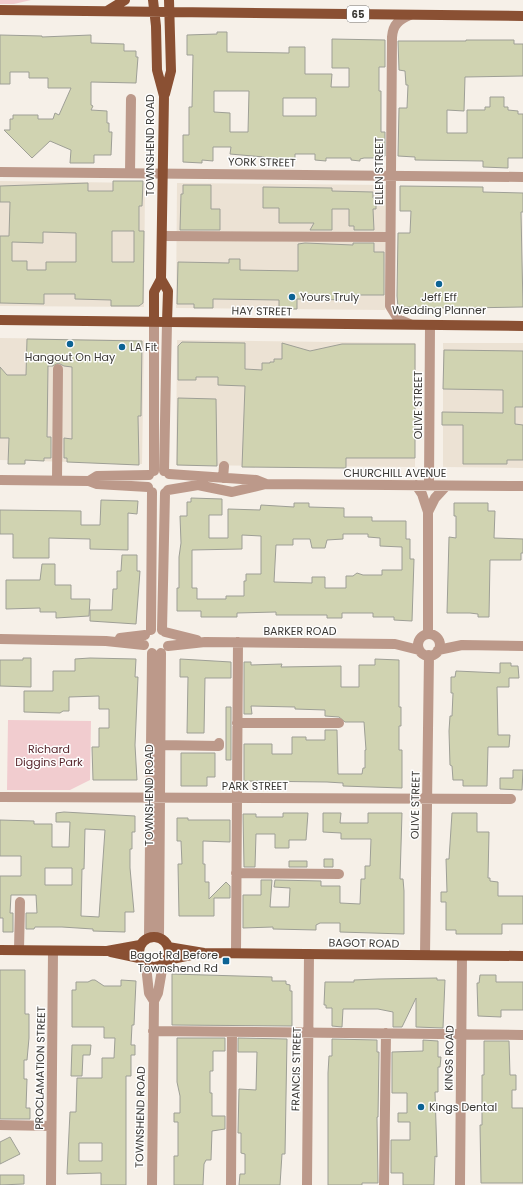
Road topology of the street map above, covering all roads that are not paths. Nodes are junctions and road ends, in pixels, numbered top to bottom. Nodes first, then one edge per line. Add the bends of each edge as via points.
1 (125, 0) edge
2 (153, 0) edge
3 (169, 0) edge
4 (0, 10) edge
5 (107, 11) junction
6 (155, 12) junction
7 (170, 12) junction
8 (410, 15) junction
9 (523, 16) edge
10 (164, 96) junction
11 (131, 99) dead end
12 (0, 172) edge
13 (130, 173) junction
14 (163, 173) junction
15 (391, 175) junction
16 (523, 177) edge
17 (162, 236) junction
18 (390, 237) junction
19 (161, 279) junction
20 (0, 320) edge
21 (154, 322) junction
22 (167, 322) junction
23 (412, 325) junction
24 (430, 325) junction
25 (523, 326) edge
26 (58, 369) dead end
27 (224, 466) dead end
28 (151, 473) junction
29 (166, 473) junction
30 (224, 478) junction
31 (0, 480) edge
32 (57, 480) junction
33 (89, 481) junction
34 (266, 484) junction
35 (416, 485) junction
36 (429, 485) junction
37 (446, 486) junction
38 (523, 486) edge
39 (150, 490) junction
40 (166, 491) junction
41 (428, 512) junction
42 (164, 631) junction
43 (148, 632) junction
44 (429, 637) junction
45 (0, 639) edge
46 (106, 640) junction
47 (205, 642) junction
48 (238, 642) junction
49 (395, 644) junction
50 (144, 645) junction
51 (462, 645) junction
52 (523, 646) edge
53 (419, 650) junction
54 (438, 650) junction
55 (160, 651) junction
56 (429, 655) junction
57 (237, 723) junction
58 (339, 723) dead end
59 (219, 743) dead end
60 (161, 745) junction
61 (0, 797) edge
62 (156, 797) junction
63 (237, 798) junction
64 (427, 799) junction
65 (511, 799) dead end
66 (236, 873) junction
67 (339, 874) dead end
68 (20, 902) dead end
69 (154, 938) junction
70 (140, 945) junction
71 (168, 947) junction
72 (0, 950) edge
73 (19, 950) junction
74 (53, 951) junction
75 (107, 951) junction
76 (204, 953) junction
77 (236, 953) junction
78 (309, 954) junction
79 (425, 955) junction
80 (462, 956) junction
81 (523, 956) edge
82 (143, 962) junction
83 (165, 962) junction
84 (154, 1001) junction
85 (153, 1031) junction
86 (232, 1032) junction
87 (309, 1033) junction
88 (386, 1033) junction
89 (462, 1034) junction
90 (523, 1035) edge
91 (0, 1125) edge
92 (51, 1126) junction
93 (51, 1185) edge
94 (152, 1185) edge
95 (231, 1185) edge
96 (307, 1185) edge
97 (384, 1185) edge
98 (460, 1185) edge

1 - 5 main road
2 - 6 main road, TOWNSHEND ROAD
3 - 7 main road
4 - 5 main road, 65
5 - 6 main road, 65
6 - 7 main road, 65
6 - 10 main road, TOWNSHEND ROAD via 157,70
7 - 8 main road, 65
7 - 10 main road via 171,71
8 - 9 main road, 65
8 - 15 street, ELLEN STREET via 400,19 392,36
10 - 14 main road, TOWNSHEND ROAD
11 - 13 street
12 - 13 street, YORK STREET
13 - 14 street, YORK STREET
14 - 15 street, YORK STREET via 246,177
14 - 17 main road, TOWNSHEND ROAD
15 - 16 street, YORK STREET
15 - 18 street, ELLEN STREET
17 - 18 street
17 - 19 main road, TOWNSHEND ROAD
18 - 23 street, ELLEN STREET via 390,306 398,319
19 - 21 main road, TOWNSHEND ROAD via 154,292
19 - 22 main road, TOWNSHEND ROAD via 168,291
20 - 21 main road, HAY STREET
21 - 22 main road, HAY STREET
21 - 28 street, TOWNSHEND ROAD
22 - 23 main road, HAY STREET
22 - 29 street, TOWNSHEND ROAD
23 - 24 main road, HAY STREET
24 - 25 main road, HAY STREET
24 - 36 street, OLIVE STREET
26 - 32 street
27 - 30 street
28 - 29 street
28 - 33 street via 97,476
28 - 39 street via 147,478
29 - 30 street, CHURCHILL AVENUE
29 - 40 street via 171,482
30 - 34 street, CHURCHILL AVENUE via 256,480
31 - 32 street
32 - 33 street
33 - 39 street
34 - 35 street, CHURCHILL AVENUE
34 - 40 street, CHURCHILL AVENUE via 232,492 198,485
35 - 36 street, CHURCHILL AVENUE
35 - 41 street
36 - 37 street, CHURCHILL AVENUE
37 - 38 street, CHURCHILL AVENUE
37 - 41 street via 435,498
39 - 40 street via 158,494
39 - 43 street
40 - 42 street
41 - 44 street
42 - 43 street, BARKER ROAD
42 - 47 street, BARKER ROAD
42 - 55 street via 168,638
43 - 46 street
43 - 50 street
44 - 49 street, BARKER ROAD
44 - 51 street, BARKER ROAD
44 - 53 street via 418,644
44 - 54 street via 440,644
45 - 46 street
46 - 50 street
47 - 48 street, BARKER ROAD
47 - 55 street, BARKER ROAD
48 - 49 street, BARKER ROAD
48 - 57 street
49 - 53 street, BARKER ROAD
50 - 55 street
51 - 52 street, BARKER ROAD
51 - 54 street, BARKER ROAD
53 - 56 street
54 - 56 street
55 - 60 street, TOWNSHEND ROAD
55 - 62 street, TOWNSHEND ROAD
56 - 64 street, OLIVE STREET
57 - 58 street
57 - 63 street
59 - 60 street via 219,746
60 - 62 street, TOWNSHEND ROAD
61 - 62 street, PARK STREET
62 - 63 street, PARK STREET
62 - 69 street, TOWNSHEND ROAD
63 - 64 street, PARK STREET
63 - 66 street
64 - 65 street, PARK STREET
64 - 79 street, OLIVE STREET
66 - 67 street
66 - 77 street
68 - 73 street
69 - 70 main road
69 - 71 main road
70 - 75 main road
70 - 82 main road via 138,949
71 - 76 main road, BAGOT ROAD
71 - 83 main road
72 - 73 main road
73 - 74 main road
74 - 75 main road
74 - 92 street, PROCLAMATION STREET
75 - 82 main road
76 - 77 main road, BAGOT ROAD
76 - 83 main road, BAGOT ROAD
77 - 78 main road, BAGOT ROAD
78 - 79 main road, BAGOT ROAD
78 - 87 street, FRANCIS STREET
79 - 80 main road, BAGOT ROAD
80 - 81 main road, BAGOT ROAD
80 - 89 street, KINGS ROAD
82 - 83 main road via 155,967
82 - 84 street, TOWNSHEND ROAD via 149,993
83 - 84 street, TOWNSHEND ROAD
84 - 85 street, TOWNSHEND ROAD
85 - 86 street
85 - 94 street, TOWNSHEND ROAD
86 - 87 street
86 - 95 street
87 - 88 street
87 - 96 street, FRANCIS STREET
88 - 89 street
88 - 97 street
89 - 90 street
89 - 98 street, KINGS ROAD
91 - 92 street
92 - 93 street, PROCLAMATION STREET

